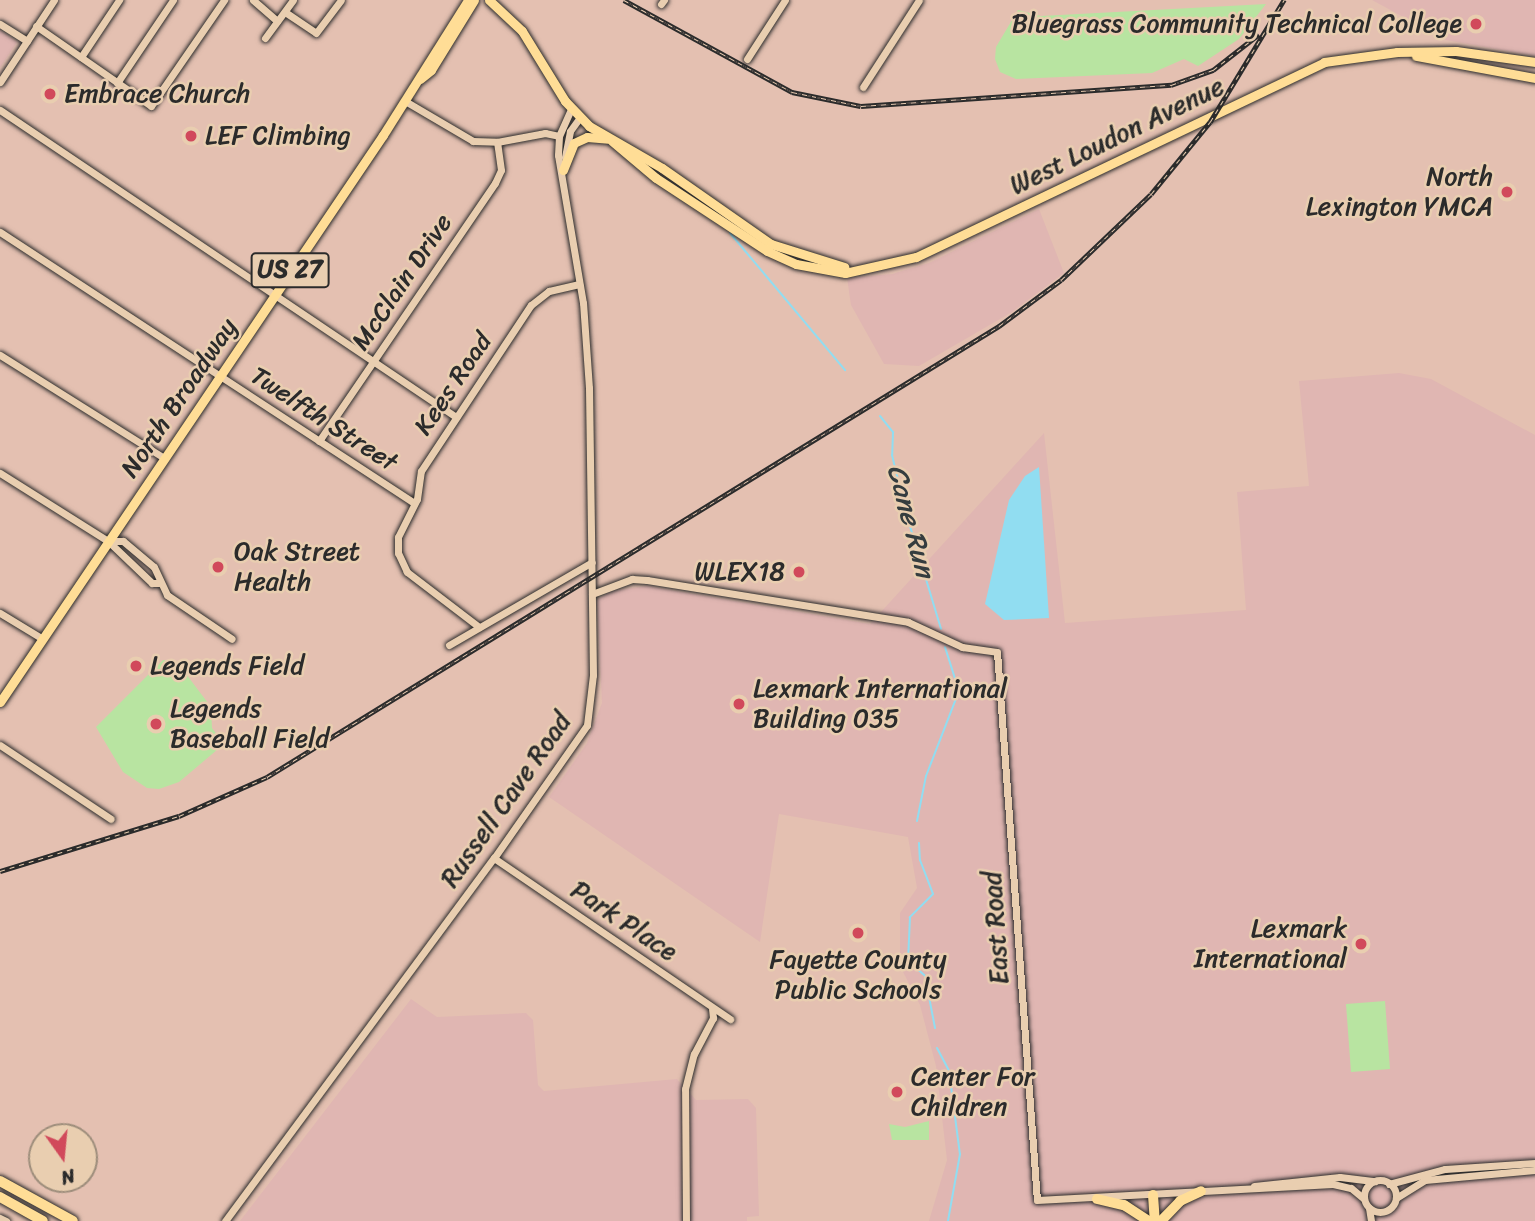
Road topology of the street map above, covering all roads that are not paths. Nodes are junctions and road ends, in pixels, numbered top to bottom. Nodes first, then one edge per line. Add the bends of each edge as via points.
1 (54, 0) edge
2 (119, 0) edge
3 (173, 0) edge
4 (224, 0) edge
5 (253, 0) edge
6 (293, 0) edge
7 (341, 0) edge
8 (468, 0) edge
9 (474, 0) edge
10 (489, 0) edge
11 (785, 0) edge
12 (919, 0) edge
13 (285, 12) junction
14 (278, 21) junction
15 (0, 24) edge
16 (36, 26) junction
17 (265, 38) dead end
18 (27, 41) junction
19 (1397, 52) junction
20 (81, 57) junction
21 (747, 58) dead end
22 (1535, 62) edge
23 (1535, 77) edge
24 (0, 82) edge
25 (416, 82) junction
26 (117, 83) junction
27 (863, 87) dead end
28 (405, 100) junction
29 (571, 109) junction
30 (0, 110) edge
31 (580, 117) junction
32 (559, 136) junction
33 (610, 140) junction
34 (497, 142) junction
35 (562, 165) junction
36 (0, 232) edge
37 (579, 284) junction
38 (274, 294) junction
39 (0, 355) edge
40 (374, 360) junction
41 (219, 377) junction
42 (456, 417) junction
43 (319, 441) junction
44 (164, 458) junction
45 (0, 473) edge
46 (414, 503) junction
47 (108, 541) junction
48 (592, 562) junction
49 (592, 594) junction
50 (0, 613) edge
51 (479, 627) junction
52 (43, 639) junction
53 (232, 639) dead end
54 (449, 645) dead end
55 (0, 702) edge
56 (0, 745) edge
57 (111, 819) dead end
58 (494, 858) junction
59 (712, 1009) junction
60 (730, 1019) dead end
61 (1535, 1163) edge
62 (1535, 1170) edge
63 (0, 1181) edge
64 (1375, 1181) junction
65 (1389, 1184) junction
66 (1241, 1189) junction
67 (1201, 1191) junction
68 (1153, 1195) junction
69 (0, 1197) edge
70 (1396, 1198) junction
71 (1097, 1199) junction
72 (1364, 1199) junction
73 (1369, 1208) junction
74 (690, 1209) junction
75 (1384, 1212) junction
76 (0, 1217) edge
77 (6, 1221) edge
78 (43, 1221) edge
79 (73, 1221) edge
80 (225, 1221) edge
81 (686, 1221) edge
82 (696, 1221) edge
83 (1149, 1221) edge
84 (1155, 1221) edge
85 (1161, 1221) edge
86 (1371, 1221) edge
87 (1380, 1221) edge

1 - 16 street
2 - 20 street
3 - 26 street
4 - 26 street via 151,106
5 - 14 street
6 - 13 street
7 - 13 street via 317,33
8 - 25 main road, North Broadway / US 27
9 - 25 main road, North Broadway / US 27 via 431,70
10 - 29 main road, West Loudon Avenue via 522,31
11 - 21 street
12 - 27 street
13 - 14 street
14 - 17 street
15 - 18 street
16 - 18 street
16 - 20 street
18 - 24 street
19 - 22 main road, West Loudon Avenue via 1457,51
19 - 23 main road, West Loudon Avenue
19 - 33 main road, West Loudon Avenue via 1347,57 1308,68 916,257 860,270 813,268 773,254 656,178
20 - 26 street
25 - 28 main road, North Broadway / US 27
28 - 34 street via 466,138
28 - 38 main road, North Broadway / US 27
29 - 31 main road, West Loudon Avenue
29 - 32 street
30 - 38 street
31 - 33 main road, West Loudon Avenue
31 - 35 street
32 - 34 street via 545,133
32 - 35 street, Russell Cave Road
33 - 35 main road via 587,137 574,143
34 - 40 street, McClain Drive via 499,177
35 - 37 street, Russell Cave Road
36 - 41 street, Twelfth Street
37 - 42 street, Kees Road via 549,290 535,299
37 - 48 street, Russell Cave Road via 589,388
38 - 40 street
38 - 41 main road, North Broadway / US 27
39 - 44 street
40 - 42 street
40 - 43 street, McClain Drive
41 - 43 street, Twelfth Street
41 - 44 main road, North Broadway / US 27
42 - 46 street, Kees Road via 421,471
43 - 46 street, Twelfth Street
44 - 47 main road, North Broadway / US 27
45 - 47 street
46 - 51 street, Kees Road via 398,537 403,566
47 - 52 main road, North Broadway / US 27
47 - 53 street via 123,541 154,567 167,595
48 - 49 street, Russell Cave Road
48 - 51 street
49 - 58 street, Russell Cave Road via 593,682 587,725
49 - 71 street, East Road via 632,579 647,580 908,622 962,647 997,652 1037,1200
50 - 52 street
51 - 54 street
52 - 55 main road, North Broadway / US 27
56 - 57 street
58 - 59 street, Park Place
58 - 80 street, Russell Cave Road
59 - 60 street, Park Place
59 - 74 street via 713,1018 694,1055 685,1089
61 - 65 street via 1445,1169
62 - 70 street via 1425,1180
63 - 79 highway
64 - 65 street
64 - 66 street via 1329,1178
64 - 72 street via 1367,1186
65 - 70 street
66 - 67 street
66 - 72 street via 1333,1184 1351,1188
67 - 68 street
67 - 85 highway via 1180,1201
68 - 71 street
68 - 84 highway
69 - 78 highway
70 - 75 street
71 - 83 highway via 1124,1205
72 - 73 street
73 - 75 street
73 - 86 street
74 - 81 street
74 - 82 street
75 - 87 street
76 - 77 street

